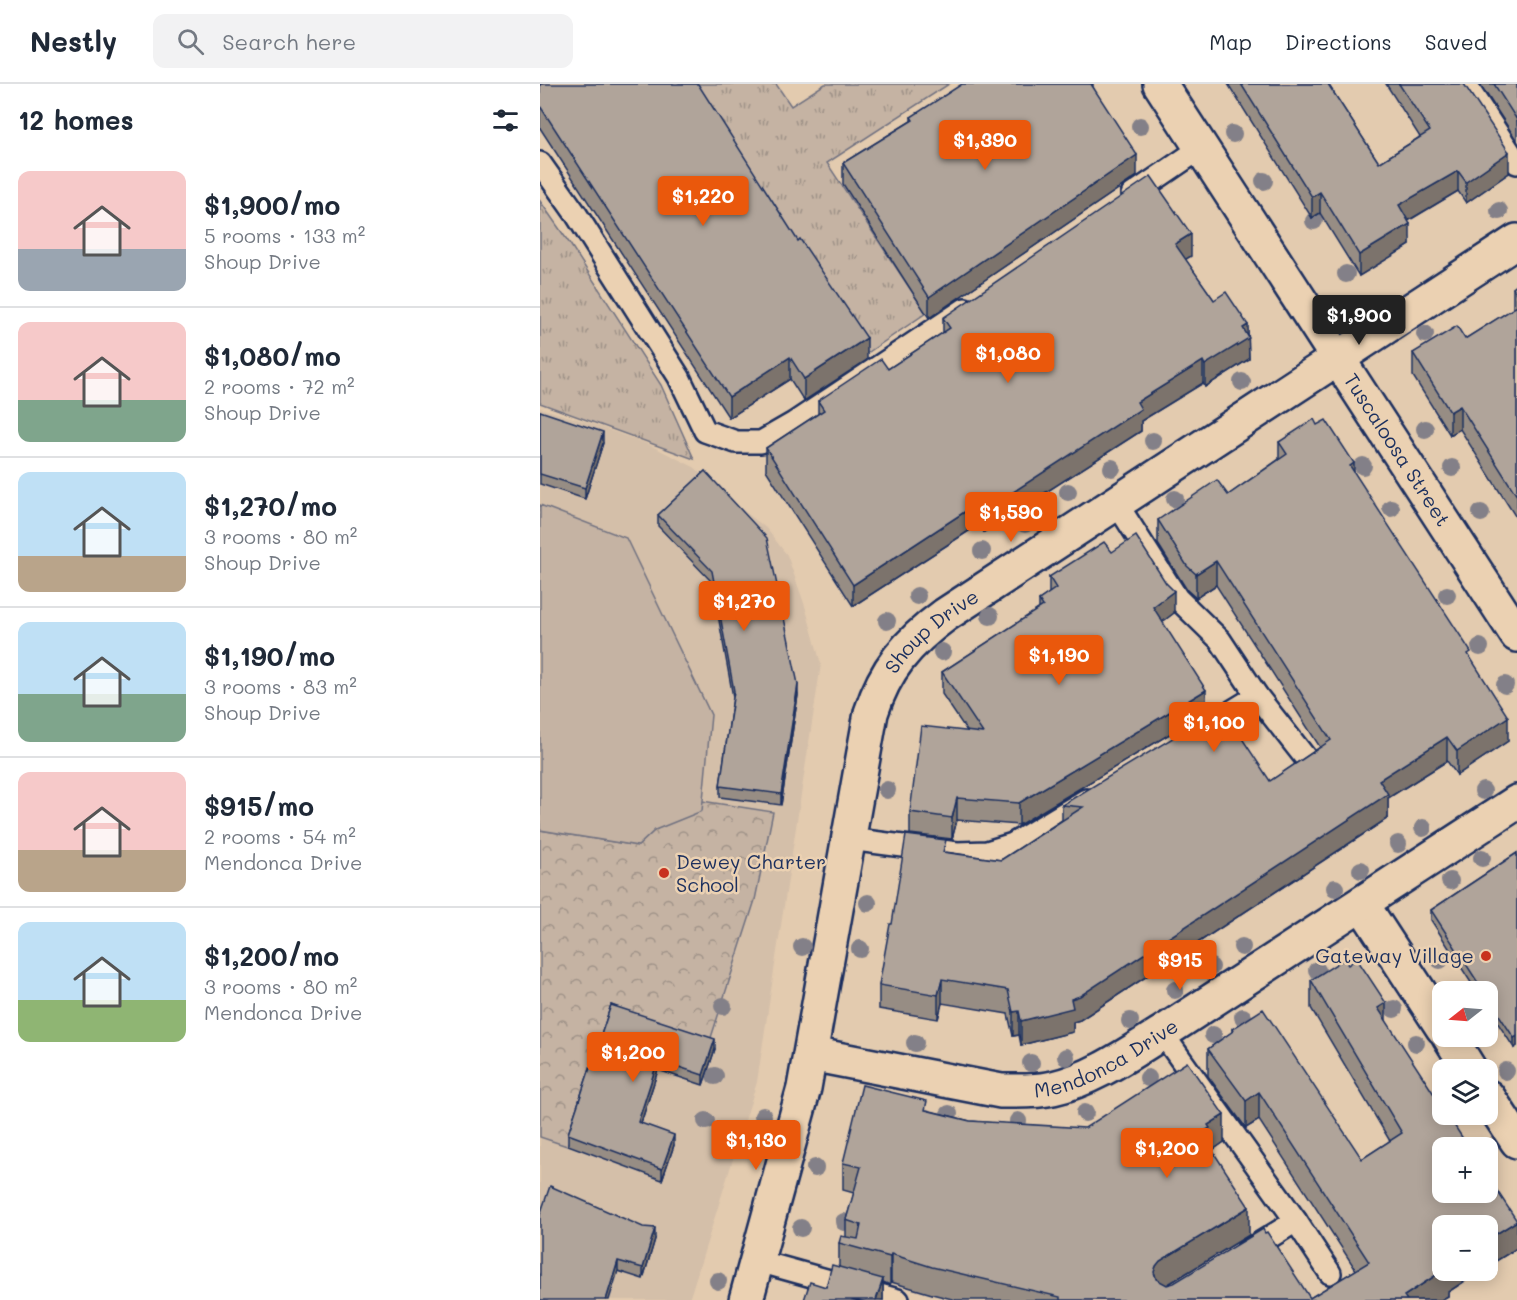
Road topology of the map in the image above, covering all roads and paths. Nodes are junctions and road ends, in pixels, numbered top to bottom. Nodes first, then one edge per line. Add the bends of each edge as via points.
1 (1160, 84) edge
2 (1465, 84) edge
3 (1201, 148) junction
4 (540, 163) edge
5 (1517, 163) edge
6 (1114, 207) edge
7 (1517, 242) edge
8 (980, 299) edge
9 (1337, 360) junction
10 (1117, 504) junction
11 (1517, 635) edge
12 (1257, 696) junction
13 (1187, 738) edge
14 (1308, 761) edge
15 (1108, 787) edge
16 (1517, 802) edge
17 (849, 839) junction
18 (1362, 904) junction
19 (1432, 1011) edge
20 (1162, 1033) junction
21 (811, 1054) junction
22 (1498, 1112) edge
23 (1517, 1141) edge
24 (1296, 1221) junction
25 (758, 1261) junction
26 (1230, 1262) edge
27 (1330, 1273) dead end
28 (746, 1300) edge
29 (898, 1300) edge

1 - 3 street, Tuscaloosa Street
2 - 5 lane
3 - 6 lane
3 - 9 street, Tuscaloosa Street
4 - 8 lane via 679,377 705,432 736,442 761,442 794,423
7 - 9 street, Shoup Drive
9 - 10 street, Shoup Drive
9 - 11 street, Tuscaloosa Street
10 - 12 lane via 1177,598 1220,640
10 - 17 street, Shoup Drive via 945,615 899,657 871,713
12 - 13 lane
12 - 14 lane
15 - 17 lane via 1013,844 987,852 957,853
16 - 18 street, Mendonca Drive
17 - 21 street, Shoup Drive
18 - 19 street
18 - 20 street, Mendonca Drive
20 - 21 street, Mendonca Drive via 1080,1080 1028,1092 974,1087
20 - 24 lane
21 - 25 street, Shoup Drive
22 - 23 street
24 - 26 lane
24 - 27 lane
25 - 28 street, Shoup Drive
25 - 29 lane

